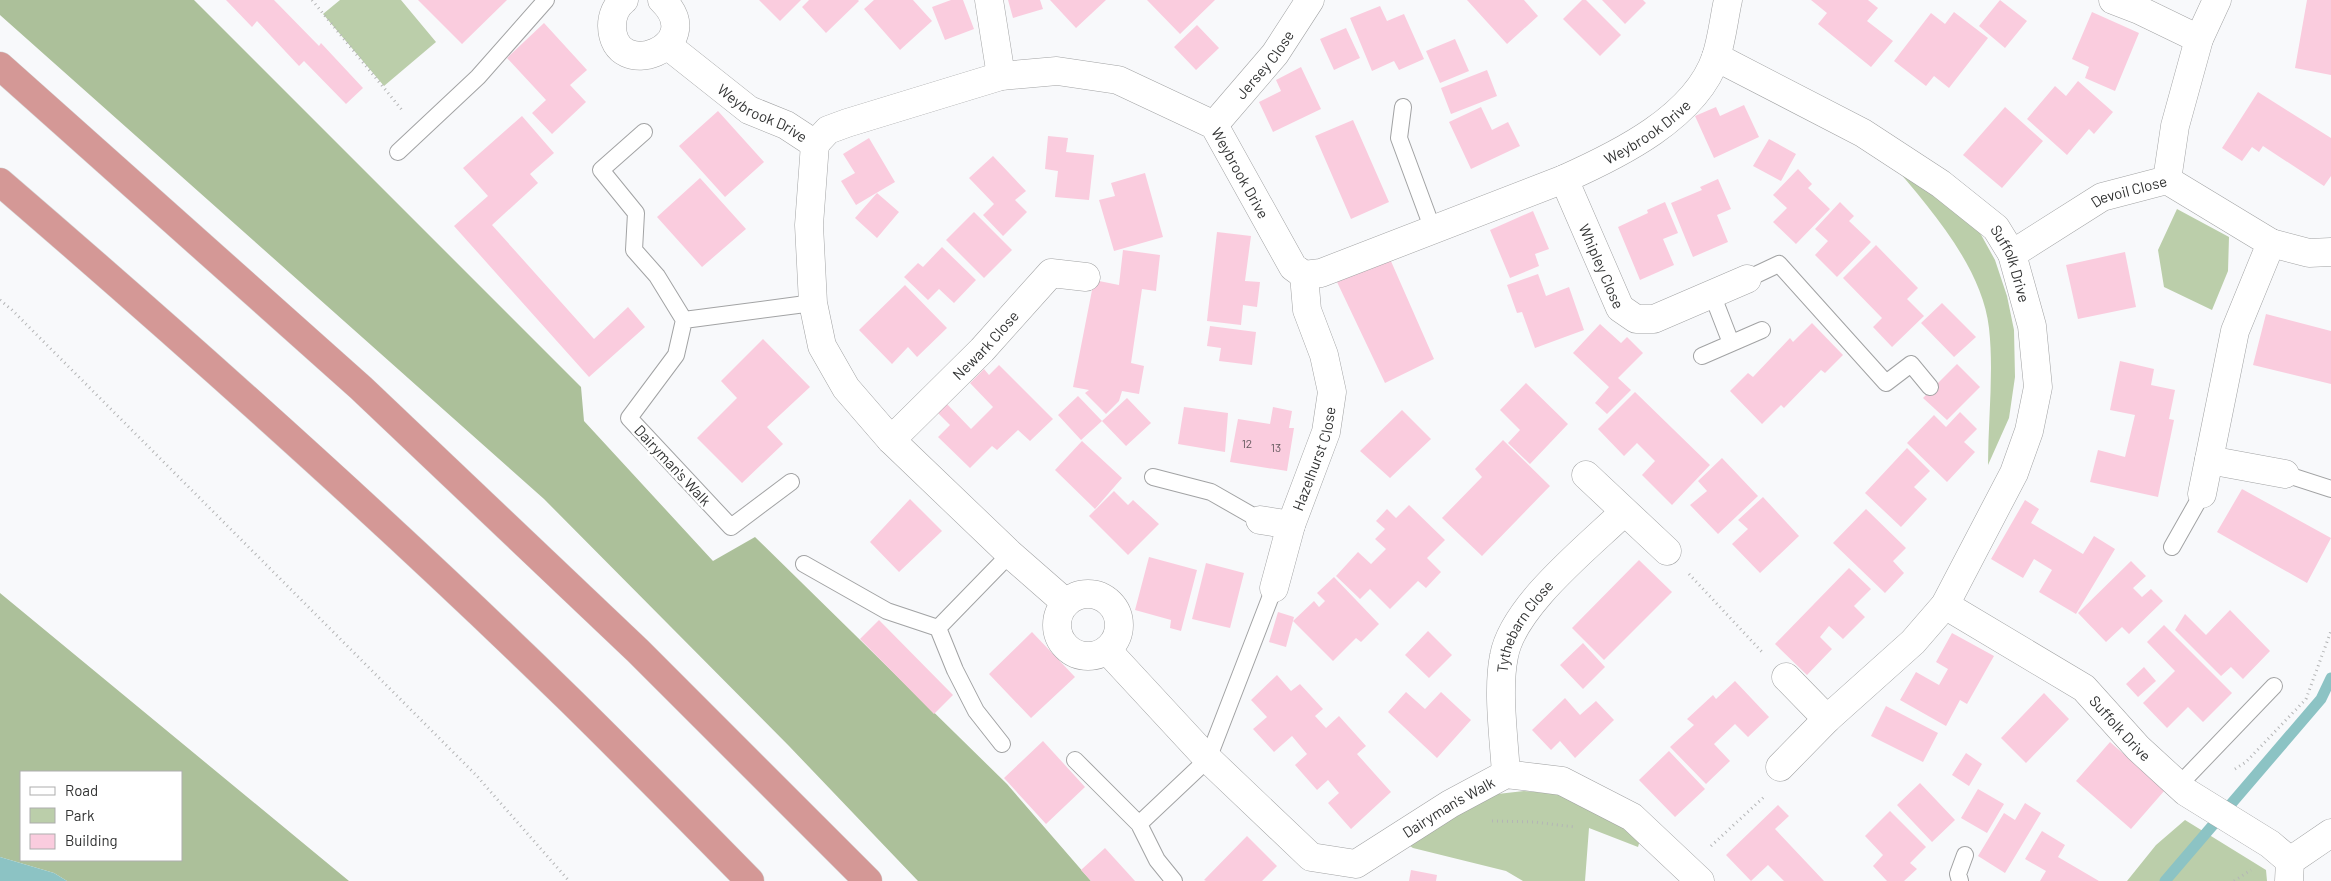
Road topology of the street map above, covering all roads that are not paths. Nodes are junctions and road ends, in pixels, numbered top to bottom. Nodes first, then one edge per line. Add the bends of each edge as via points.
1 (546, 0) edge
2 (662, 0) edge
3 (988, 0) edge
4 (1310, 0) edge
5 (1728, 0) edge
6 (2113, 0) edge
7 (2217, 0) edge
8 (614, 3) edge
9 (2199, 39) junction
10 (667, 45) junction
11 (1716, 57) junction
12 (0, 66) edge
13 (1001, 76) junction
14 (1404, 107) dead end
15 (1214, 126) junction
16 (644, 132) dead end
17 (815, 144) junction
18 (398, 152) dead end
19 (1564, 179) junction
20 (2167, 180) junction
21 (0, 182) edge
22 (1434, 230) junction
23 (2272, 243) junction
24 (2331, 252) edge
25 (2012, 254) junction
26 (1304, 275) junction
27 (1086, 277) dead end
28 (1747, 279) joint
29 (1712, 294) junction
30 (813, 303) junction
31 (684, 320) junction
32 (1762, 330) dead end
33 (1731, 343) junction
34 (1702, 356) dead end
35 (1930, 387) dead end
36 (891, 440) junction
37 (2209, 460) junction
38 (2285, 474) joint
39 (1586, 475) dead end
40 (1153, 477) dead end
41 (791, 482) dead end
42 (2331, 489) edge
43 (2202, 494) joint
44 (1624, 512) junction
45 (1260, 520) joint
46 (1291, 525) junction
47 (2172, 547) dead end
48 (1666, 551) road end
49 (1010, 554) junction
50 (804, 564) dead end
51 (1274, 588) joint
52 (1066, 603) junction
53 (1945, 605) junction
54 (938, 628) junction
55 (1107, 650) junction
56 (1786, 677) road end
57 (2274, 686) dead end
58 (1827, 719) junction
59 (1002, 744) dead end
60 (1208, 759) junction
61 (1075, 760) dead end
62 (1780, 767) road end
63 (1506, 774) junction
64 (2182, 788) junction
65 (1139, 824) junction
66 (2331, 833) edge
67 (1965, 856) dead end
68 (2283, 862) edge
69 (1694, 874) edge
70 (750, 881) edge
71 (868, 881) edge
72 (1174, 881) edge
73 (1960, 881) edge

1 - 18 lane via 478,77
2 - 10 street via 673,15 673,36
3 - 13 street
4 - 15 street, Jersey Close via 1275,54
5 - 11 street, Weybrook Drive
6 - 9 street
7 - 9 street
8 - 10 street via 614,39 620,47 639,57 659,52
9 - 20 street via 2176,126
10 - 17 street, Weybrook Drive via 749,110 786,125
11 - 19 street, Weybrook Drive via 1685,105 1656,129 1603,162
11 - 25 street, Suffolk Drive via 1863,133 1933,179 1996,228
12 - 71 highway via 360,388 638,651
13 - 15 street, Weybrook Drive via 1057,71 1118,80
13 - 17 street, Weybrook Drive via 847,123 828,130
14 - 22 lane via 1399,138
15 - 26 street, Weybrook Drive via 1284,253 1293,267
16 - 31 lane via 601,170 636,213 634,250 657,276
17 - 30 street via 809,226
19 - 22 street, Weybrook Drive
19 - 29 street, Whipley Close via 1620,308 1636,319 1654,319
20 - 23 street, Devoil Close
20 - 25 street, Devoil Close via 2102,197
21 - 70 highway via 135,298 357,499 572,702
22 - 26 street, Weybrook Drive via 1321,273
23 - 24 street, Devoil Close via 2309,252
23 - 37 street via 2235,331
25 - 53 street, Suffolk Drive via 2032,326 2038,387 2029,431 2014,473
26 - 46 street, Hazelhurst Close via 1307,310 1324,355 1332,392 1326,432
27 - 36 street, Newark Close via 1051,273 982,350
28 - 29 street, Whipley Close
28 - 35 lane via 1779,264 1886,383 1911,364
29 - 33 lane
30 - 31 lane
30 - 36 street via 822,346 846,388
31 - 41 lane, Dairyman's Walk via 676,354 629,418 731,527
32 - 33 lane
33 - 34 lane
36 - 49 street
37 - 38 street
37 - 43 street
38 - 42 lane
39 - 44 street
40 - 45 lane via 1211,492
43 - 47 lane
44 - 48 street
44 - 63 street, Tythebarn Close via 1534,600 1513,630 1504,656 1502,705
45 - 46 street, Hazelhurst Close
46 - 51 street, Hazelhurst Close
49 - 52 street
49 - 54 lane
50 - 54 lane via 886,610
51 - 60 lane
52 - 55 street via 1058,617 1060,639 1075,653 1084,656
52 - 55 street via 1090,593 1110,602 1116,609 1119,629 1117,638
53 - 58 street, Suffolk Drive via 1914,642
53 - 64 street, Suffolk Drive via 2084,688 2138,748
54 - 59 lane via 976,712
55 - 60 street, Dairyman's Walk
56 - 58 street
57 - 64 lane
58 - 62 street, Suffolk Drive
60 - 63 street, Dairyman's Walk via 1311,857 1356,864 1450,804
60 - 65 lane
61 - 65 lane
63 - 69 street, Dairyman's Walk via 1562,781 1632,817
64 - 68 street, Suffolk Drive
65 - 72 lane via 1157,860
66 - 68 street, Suffolk Drive
67 - 73 lane via 1958,874

